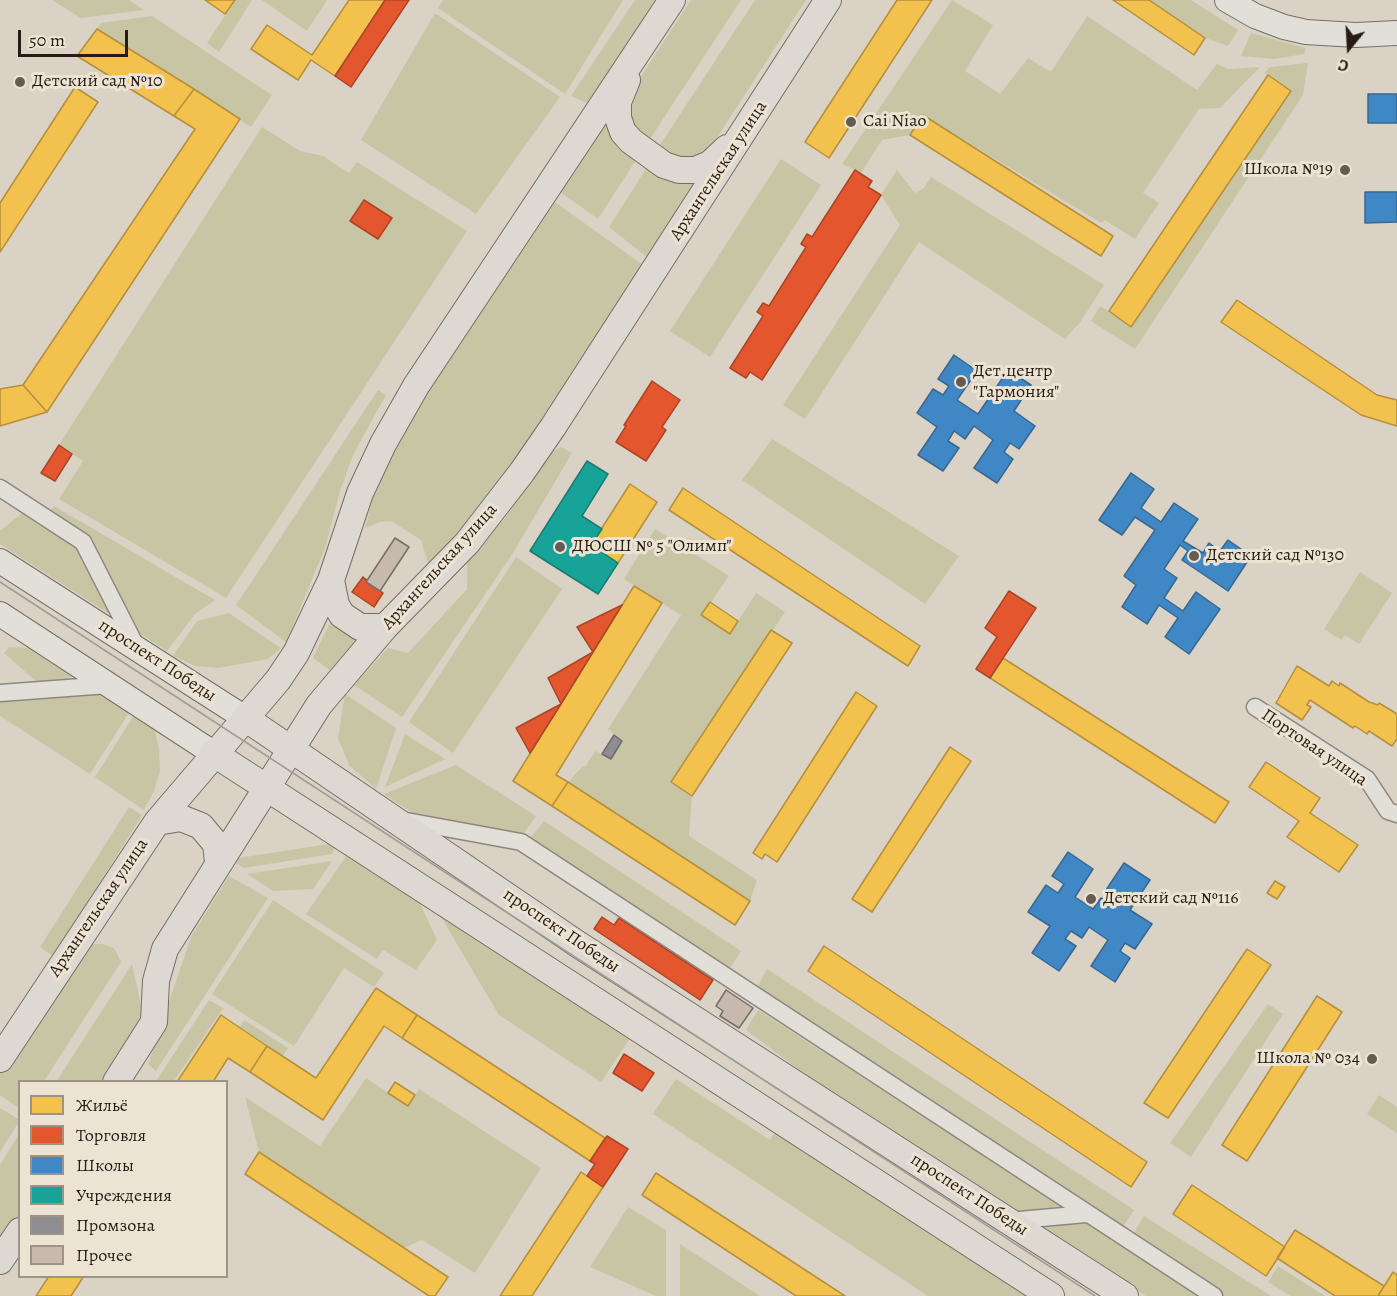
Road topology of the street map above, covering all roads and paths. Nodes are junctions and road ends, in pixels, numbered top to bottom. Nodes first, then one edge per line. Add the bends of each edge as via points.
1 (672, 0) edge
2 (828, 0) edge
3 (1227, 0) edge
4 (1397, 33) edge
5 (640, 49) junction
6 (746, 130) junction
7 (0, 488) edge
8 (0, 561) edge
9 (331, 580) junction
10 (0, 614) edge
11 (385, 627) junction
12 (138, 649) junction
13 (108, 685) junction
14 (0, 693) edge
15 (1255, 707) dead end
16 (245, 718) junction
17 (291, 748) junction
18 (213, 753) junction
19 (266, 786) junction
20 (1397, 814) edge
21 (396, 819) junction
22 (157, 822) junction
23 (218, 862) junction
24 (0, 1059) edge
25 (117, 1080) edge
26 (1086, 1214) junction
27 (1008, 1221) junction
28 (18, 1234) edge
29 (0, 1261) edge
30 (1051, 1296) edge
31 (1125, 1296) edge
32 (1214, 1296) edge

1 - 5 main road, Архангельская улица
2 - 6 main road, Архангельская улица
3 - 4 main road via 1265,20 1306,32
5 - 6 main road via 618,102 618,118 631,141 664,165 695,170 710,164
5 - 9 main road, Архангельская улица via 545,188 382,444 360,493
6 - 11 main road, Архангельская улица via 522,472 467,543
7 - 12 street via 83,542
8 - 12 main road, проспект Победы
9 - 11 main road via 342,615 360,627
9 - 16 main road, Архангельская улица via 296,653
10 - 13 main road
11 - 17 main road, Архангельская улица via 332,689
12 - 16 main road, проспект Победы
13 - 14 street
13 - 18 main road
15 - 20 street, Портовая улица via 1367,779 1388,811
16 - 17 main road, проспект Победы
16 - 18 main road, Архангельская улица
17 - 19 main road, Архангельская улица
17 - 21 main road, проспект Победы
18 - 19 main road
18 - 22 main road, Архангельская улица
19 - 23 main road, Архангельская улица
19 - 30 main road
21 - 26 street via 521,842
21 - 27 main road, проспект Победы via 579,945
22 - 23 main road via 181,818 201,826 216,844
22 - 24 main road, Архангельская улица
23 - 25 main road, Архангельская улица via 165,948 156,981 154,1022
26 - 27 street
26 - 32 street
27 - 31 main road, проспект Победы
28 - 29 main road

